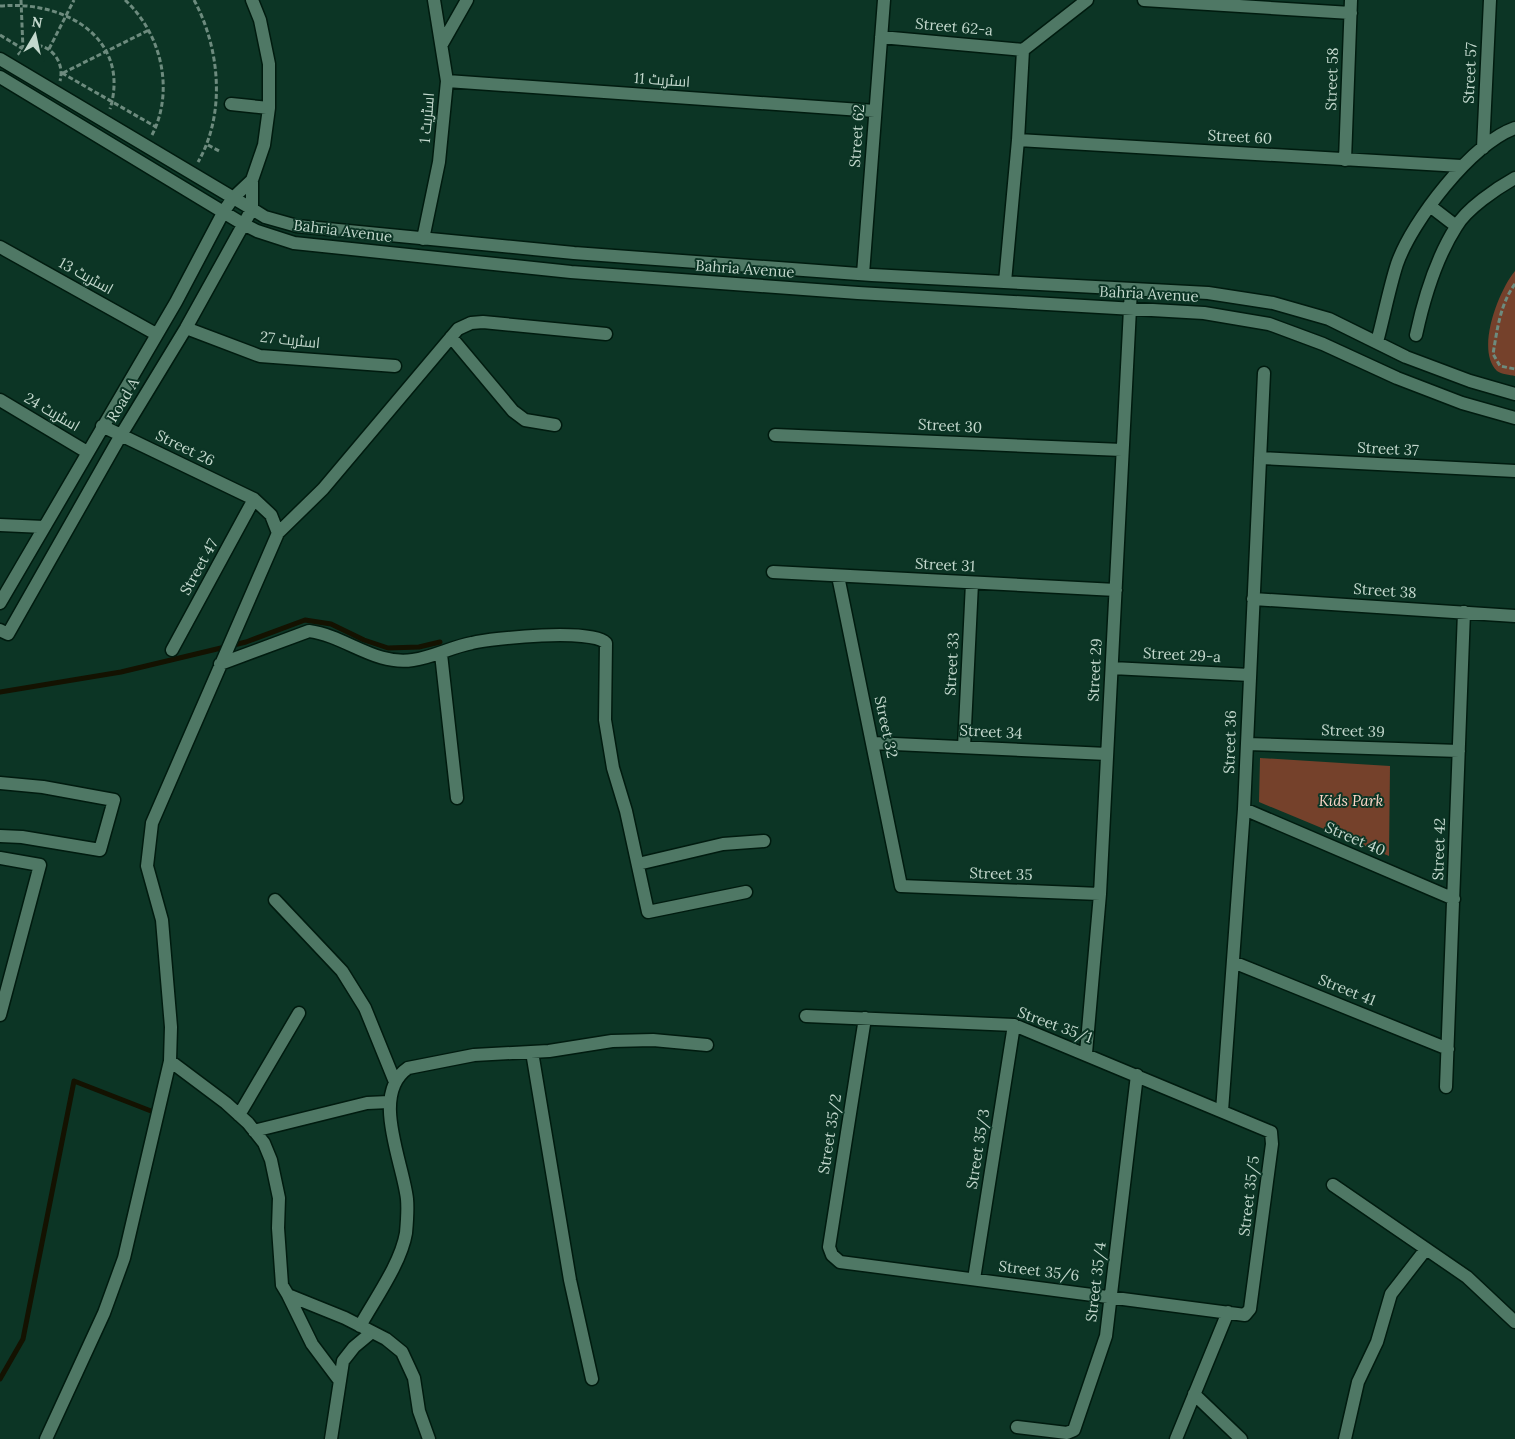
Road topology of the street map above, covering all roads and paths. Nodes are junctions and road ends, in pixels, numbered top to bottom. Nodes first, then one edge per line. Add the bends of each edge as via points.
1 (21, 0) edge
2 (27, 0) edge
3 (74, 0) edge
4 (126, 0) edge
5 (194, 0) edge
6 (252, 0) edge
7 (434, 0) edge
8 (467, 0) edge
9 (884, 0) edge
10 (1087, 0) edge
11 (1144, 0) edge
12 (1490, 0) edge
13 (0, 6) edge
14 (1351, 6) edge
15 (64, 7) dead end
16 (70, 9) junction
17 (74, 12) dead end
18 (88, 22) dead end
19 (149, 30) junction
20 (0, 35) edge
21 (881, 37) junction
22 (442, 44) junction
23 (23, 49) junction
24 (50, 49) junction
25 (108, 50) junction
26 (1023, 50) junction
27 (5, 62) edge
28 (62, 74) junction
29 (0, 78) edge
30 (447, 81) junction
31 (54, 91) junction
32 (112, 102) junction
33 (231, 104) dead end
34 (269, 108) junction
35 (875, 111) junction
36 (105, 122) junction
37 (156, 127) junction
38 (1515, 128) edge
39 (1018, 140) junction
40 (146, 146) junction
41 (1483, 148) junction
42 (221, 152) dead end
43 (1345, 160) junction
44 (1461, 166) junction
45 (1515, 178) edge
46 (252, 180) junction
47 (232, 198) junction
48 (1430, 206) junction
49 (252, 209) junction
50 (224, 211) junction
51 (243, 224) junction
52 (1456, 226) junction
53 (423, 239) junction
54 (0, 247) edge
55 (864, 274) junction
56 (1006, 282) junction
57 (1515, 284) edge
58 (1130, 289) junction
59 (1130, 310) junction
60 (186, 328) junction
61 (156, 334) junction
62 (606, 334) dead end
63 (1416, 335) dead end
64 (451, 337) junction
65 (1377, 342) junction
66 (395, 366) dead end
67 (1515, 369) edge
68 (1264, 373) dead end
69 (1515, 394) edge
70 (0, 400) edge
71 (1515, 418) edge
72 (555, 425) dead end
73 (102, 426) junction
74 (775, 435) dead end
75 (121, 436) junction
76 (1122, 450) junction
77 (87, 452) junction
78 (1260, 458) junction
79 (1515, 472) edge
80 (254, 499) junction
81 (0, 526) edge
82 (44, 527) junction
83 (278, 533) junction
84 (773, 572) dead end
85 (838, 576) junction
86 (972, 583) junction
87 (1116, 590) junction
88 (1253, 599) junction
89 (0, 603) edge
90 (1464, 612) junction
91 (1515, 616) edge
92 (4, 632) edge
93 (172, 650) dead end
94 (442, 654) junction
95 (222, 660) junction
96 (1112, 668) junction
97 (1250, 675) junction
98 (873, 743) junction
99 (1246, 744) junction
100 (964, 747) junction
101 (1459, 751) junction
102 (1107, 754) junction
103 (0, 783) edge
104 (457, 798) dead end
105 (1244, 809) junction
106 (0, 836) edge
107 (764, 842) dead end
108 (0, 858) edge
109 (638, 864) junction
110 (901, 886) joint
111 (746, 892) dead end
112 (1100, 894) junction
113 (1454, 899) junction
114 (275, 900) dead end
115 (1233, 962) junction
116 (299, 1013) dead end
117 (0, 1015) edge
118 (806, 1016) dead end
119 (865, 1018) junction
120 (1014, 1025) junction
121 (707, 1045) dead end
122 (1448, 1049) junction
123 (532, 1052) junction
124 (1086, 1053) junction
125 (170, 1060) junction
126 (1137, 1075) junction
127 (395, 1082) junction
128 (1446, 1087) dead end
129 (389, 1102) junction
130 (1222, 1111) junction
131 (239, 1115) junction
132 (254, 1131) junction
133 (1333, 1185) dead end
134 (1426, 1249) junction
135 (832, 1255) joint
136 (974, 1279) junction
137 (288, 1295) junction
138 (1110, 1297) junction
139 (1228, 1312) junction
140 (1245, 1315) joint
141 (1515, 1322) edge
142 (360, 1326) junction
143 (372, 1332) junction
144 (592, 1378) dead end
145 (339, 1380) junction
146 (1194, 1394) junction
147 (1016, 1427) dead end
148 (46, 1439) edge
149 (330, 1439) edge
150 (429, 1439) edge
151 (1176, 1439) edge
152 (1241, 1439) edge
153 (1345, 1439) edge

1 - 2 path
1 - 13 path
1 - 23 path
3 - 16 path
4 - 19 path
5 - 42 path via 209,36 214,63 214,118 208,145
6 - 34 street, Road A via 260,20 269,64
7 - 22 street, اسٹریٹ 1
8 - 22 street
9 - 21 street, Street 62
10 - 26 street
11 - 14 street
12 - 41 street, Street 57
14 - 43 street, Street 58
15 - 16 path
16 - 17 path
16 - 24 path
18 - 25 path
19 - 25 path
19 - 37 path via 159,54 163,80 162,106
20 - 23 path
21 - 26 street, Street 62-a
21 - 35 street, Street 62
22 - 30 street, اسٹریٹ 1
23 - 24 path via 35,46
23 - 27 path
24 - 28 path via 59,60
25 - 28 path
25 - 32 path via 114,70
26 - 39 street
27 - 31 street, Bahria Avenue
28 - 31 path
28 - 32 path
29 - 50 street, Bahria Avenue
30 - 35 street, اسٹریٹ 11
30 - 53 street, اسٹریٹ 1 via 439,162
31 - 36 street, Bahria Avenue
32 - 36 path
32 - 37 path
33 - 34 street
34 - 46 street, Road A via 264,145
35 - 55 street, Street 62
36 - 40 street, Bahria Avenue
37 - 40 path
38 - 41 street via 1505,131
39 - 43 street, Street 60
39 - 56 street
40 - 47 street, Bahria Avenue
41 - 44 street
43 - 44 street, Street 60
44 - 48 street
45 - 52 street
46 - 47 street, Road A
46 - 49 street, Road A
47 - 49 street, Bahria Avenue
47 - 50 street, Road A
48 - 52 street
48 - 65 street via 1398,262
49 - 51 street, Road A
49 - 53 street, Bahria Avenue via 297,226
50 - 51 street, Bahria Avenue
50 - 61 street, Road A
51 - 59 street, Bahria Avenue via 294,243 571,272
51 - 60 street, Road A
52 - 63 street via 1430,280
53 - 55 street, Bahria Avenue
54 - 61 street, اسٹریٹ 13
55 - 56 street, Bahria Avenue
56 - 58 street, Bahria Avenue
57 - 67 path via 1507,294 1493,354 1500,366
58 - 59 street, Street 29
58 - 65 street, Bahria Avenue via 1208,293 1273,303 1329,319
59 - 71 street, Bahria Avenue via 1204,313 1269,324 1453,400
59 - 76 street, Street 29
60 - 66 street, اسٹریٹ 27 via 260,356
60 - 75 street, Road A
61 - 73 street, Road A
62 - 64 street via 483,322 458,329
64 - 72 street via 513,411 524,420
64 - 83 street via 323,490
65 - 69 street, Bahria Avenue via 1406,357
68 - 78 street, Street 36
70 - 77 street, اسٹریٹ 24
73 - 75 street, Street 26
73 - 77 street, Road A
74 - 76 street, Street 30
75 - 80 street, Street 26
75 - 92 street, Road A
76 - 87 street, Street 29
77 - 82 street, Road A
78 - 79 street, Street 37
78 - 88 street, Street 36
80 - 83 street, Street 26 via 271,515
80 - 93 street, Street 47
81 - 82 street
82 - 89 street, Road A
83 - 95 street
84 - 85 street, Street 31
85 - 86 street, Street 31
85 - 98 street, Street 32
86 - 87 street, Street 31
86 - 100 street, Street 33
87 - 96 street, Street 29
88 - 90 street, Street 38
88 - 97 street, Street 36
90 - 91 street, Street 38
90 - 101 street, Street 42
94 - 95 street via 412,660 382,660 325,633 309,631
94 - 104 street
94 - 109 street via 471,643 521,636 584,636 606,643 605,720 613,768
95 - 125 street via 152,823 147,866 162,920 171,1027
96 - 97 street, Street 29-a
96 - 102 street, Street 29
97 - 99 street, Street 36
98 - 100 street, Street 34
98 - 110 street, Street 32
99 - 101 street, Street 39
99 - 105 street, Street 36
100 - 102 street, Street 34
101 - 113 street, Street 42
102 - 112 street, Street 29
103 - 106 street via 114,800 100,850
105 - 113 street, Street 40
105 - 115 street, Street 36
107 - 109 street via 723,844
108 - 117 street via 40,865
109 - 111 street via 648,912
110 - 112 street, Street 35
112 - 124 street, Street 29
113 - 122 street, Street 42
114 - 127 street via 342,972 365,1008
115 - 122 street, Street 41
115 - 130 street, Street 36
116 - 131 street
118 - 119 street, Street 35/1
119 - 120 street, Street 35/1
119 - 135 street, Street 35/2 via 829,1247
120 - 124 street, Street 35/1
120 - 136 street, Street 35/3
121 - 123 street via 653,1040 612,1041
122 - 128 street, Street 42
123 - 127 street via 474,1055 408,1068
123 - 144 street via 570,1280
124 - 126 street, Street 35/1
125 - 131 street
125 - 148 street via 124,1258 104,1313
126 - 130 street, Street 35/1
126 - 138 street, Street 35/4
127 - 129 street
129 - 132 street via 367,1102
129 - 142 street via 407,1198 406,1228 401,1251
130 - 140 street, Street 35/5 via 1271,1132 1252,1300
131 - 132 street
132 - 137 street via 264,1143 271,1160 279,1198 282,1285
133 - 134 street
134 - 141 street via 1467,1277
134 - 153 street via 1391,1294 1377,1342 1358,1382
135 - 136 street, Street 35/6 via 840,1262
136 - 138 street, Street 35/6
137 - 142 street
137 - 145 street via 312,1344
138 - 139 street, Street 35/6
138 - 147 street, Street 35/4 via 1106,1336 1074,1430 1068,1433
139 - 140 street, Street 35/6
139 - 146 street
142 - 143 street
143 - 145 street via 347,1354
143 - 150 street via 402,1352 414,1378 419,1411
145 - 149 street
146 - 151 street
146 - 152 street

